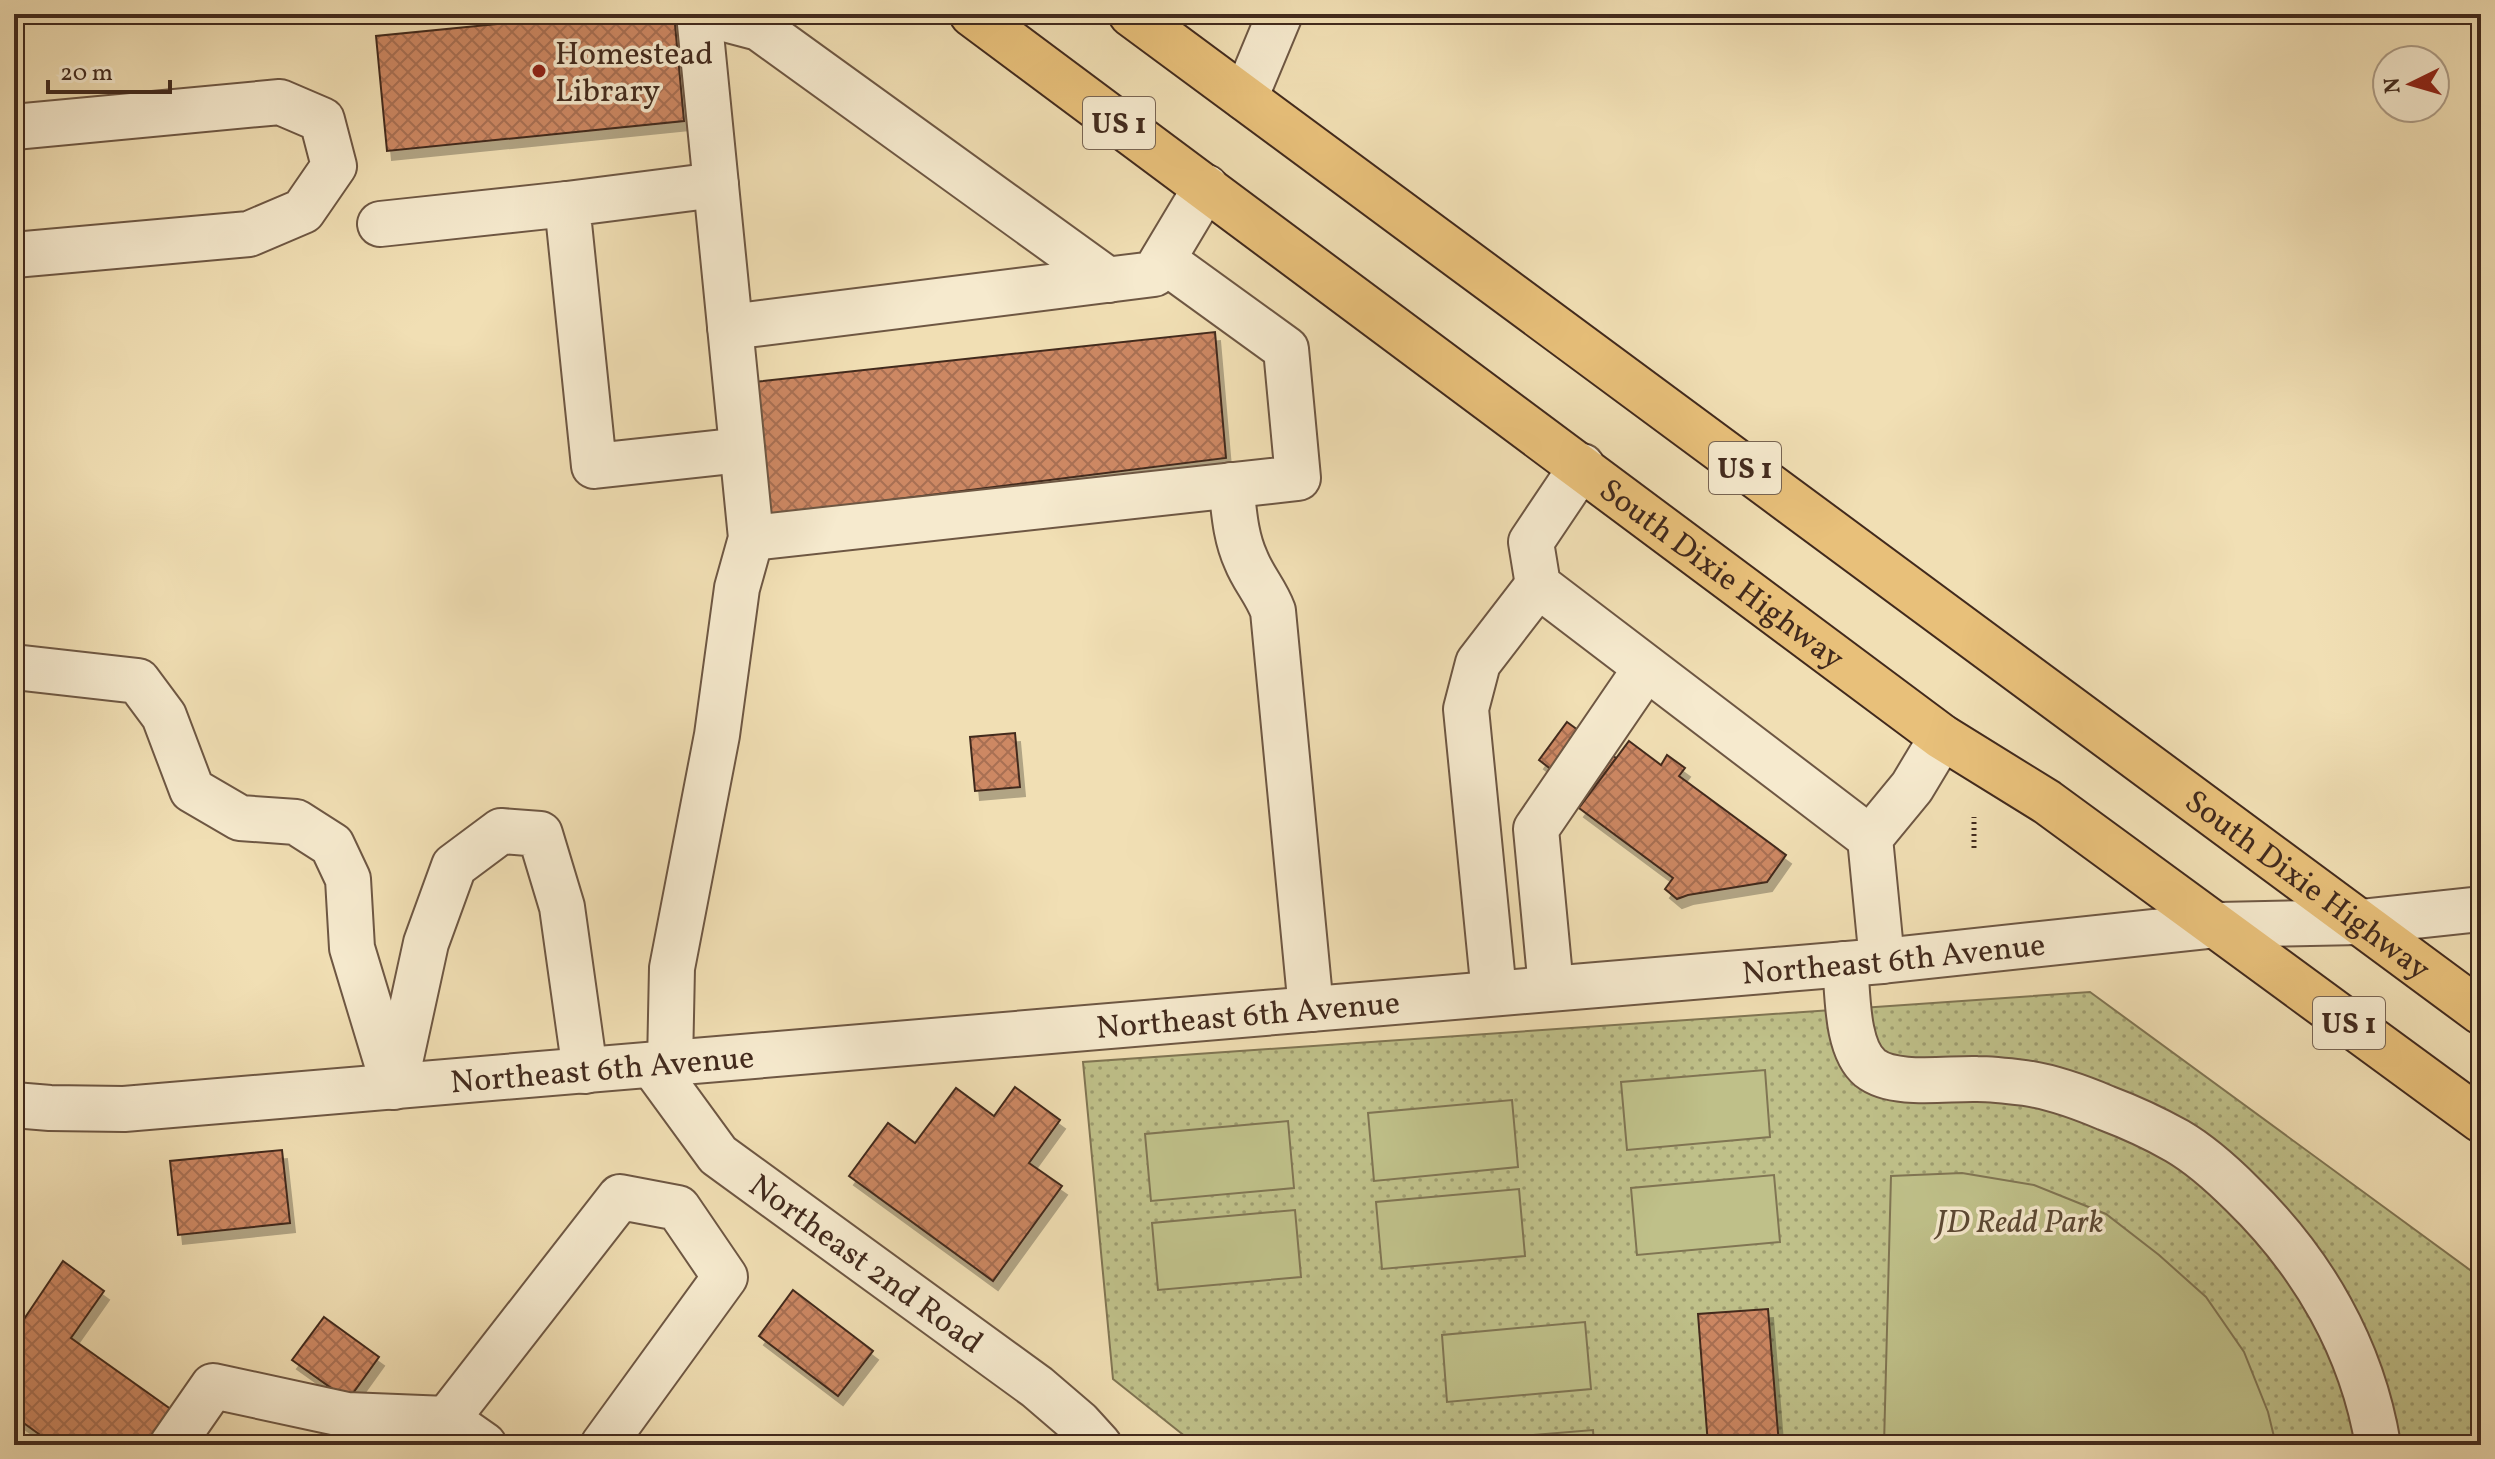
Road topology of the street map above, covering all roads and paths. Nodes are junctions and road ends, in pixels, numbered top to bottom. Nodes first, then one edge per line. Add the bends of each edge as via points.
1 (699, 14) edge
2 (706, 14) edge
3 (972, 14) edge
4 (1131, 14) edge
5 (1280, 14) edge
6 (1245, 98) junction
7 (14, 127) edge
8 (716, 185) junction
9 (1206, 187) junction
10 (567, 204) junction
11 (380, 224) dead end
12 (14, 255) edge
13 (1163, 260) junction
14 (1108, 280) junction
15 (730, 327) junction
16 (742, 450) junction
17 (1582, 466) junction
18 (1231, 485) junction
19 (751, 538) junction
20 (1538, 585) junction
21 (14, 667) edge
22 (1646, 668) junction
23 (1942, 737) junction
24 (1974, 817) dead end
25 (1870, 838) junction
26 (1974, 848) dead end
27 (2481, 909) edge
28 (2360, 922) junction
29 (2218, 925) junction
30 (1863, 963) junction
31 (1551, 988) junction
32 (1494, 993) junction
33 (1311, 1009) junction
34 (2481, 1012) edge
35 (661, 1065) junction
36 (585, 1071) junction
37 (394, 1087) junction
38 (14, 1105) edge
39 (2481, 1120) edge
40 (447, 1419) junction
41 (172, 1445) edge
42 (484, 1445) edge
43 (603, 1445) edge
44 (1099, 1445) edge
45 (2378, 1445) edge

1 - 8 street
2 - 14 street via 759,28
3 - 9 highway, South Dixie Highway / US 1
4 - 6 highway, South Dixie Highway / US 1
5 - 6 street
6 - 28 highway, South Dixie Highway / US 1
7 - 12 street via 280,102 322,120 334,166 303,211 249,234
8 - 10 street
8 - 15 street
9 - 13 street
9 - 17 highway, South Dixie Highway / US 1
10 - 11 street
10 - 16 street via 594,466
13 - 14 street via 1154,274
13 - 18 street via 1286,349 1298,478
14 - 15 street
15 - 16 street
16 - 19 street
17 - 20 street via 1531,542
17 - 23 highway, South Dixie Highway / US 1
18 - 19 street
18 - 33 street via 1240,545 1273,611
19 - 35 street via 737,588 717,735 672,968
20 - 22 street
20 - 32 street via 1478,663 1466,709
21 - 37 street via 138,681 164,716 192,790 240,818 296,822 332,845 348,879 352,948
22 - 25 street
22 - 31 street via 1536,829
23 - 25 street via 1912,787
23 - 29 highway, South Dixie Highway / US 1 via 2047,802
24 - 26 path
25 - 30 street
27 - 28 street, Northeast 6th Avenue
28 - 29 street, Northeast 6th Avenue
28 - 34 highway, South Dixie Highway / US 1
29 - 30 street, Northeast 6th Avenue
29 - 39 highway, South Dixie Highway / US 1
30 - 31 street, Northeast 6th Avenue
30 - 45 street via 1854,1043 1871,1068 1900,1079 2028,1083 2073,1095 2179,1142 2220,1172 2267,1218 2334,1313 2358,1363
31 - 32 street, Northeast 6th Avenue
32 - 33 street, Northeast 6th Avenue
33 - 35 street, Northeast 6th Avenue
35 - 36 street, Northeast 6th Avenue
35 - 44 street, Northeast 2nd Road via 718,1155 1037,1387
36 - 37 street, Northeast 6th Avenue
36 - 37 street via 562,907 540,834 501,831 454,866 426,943
37 - 38 street, Northeast 6th Avenue via 124,1109
40 - 41 street via 347,1415 213,1386
40 - 42 street
40 - 43 street via 620,1197 678,1208 725,1277

